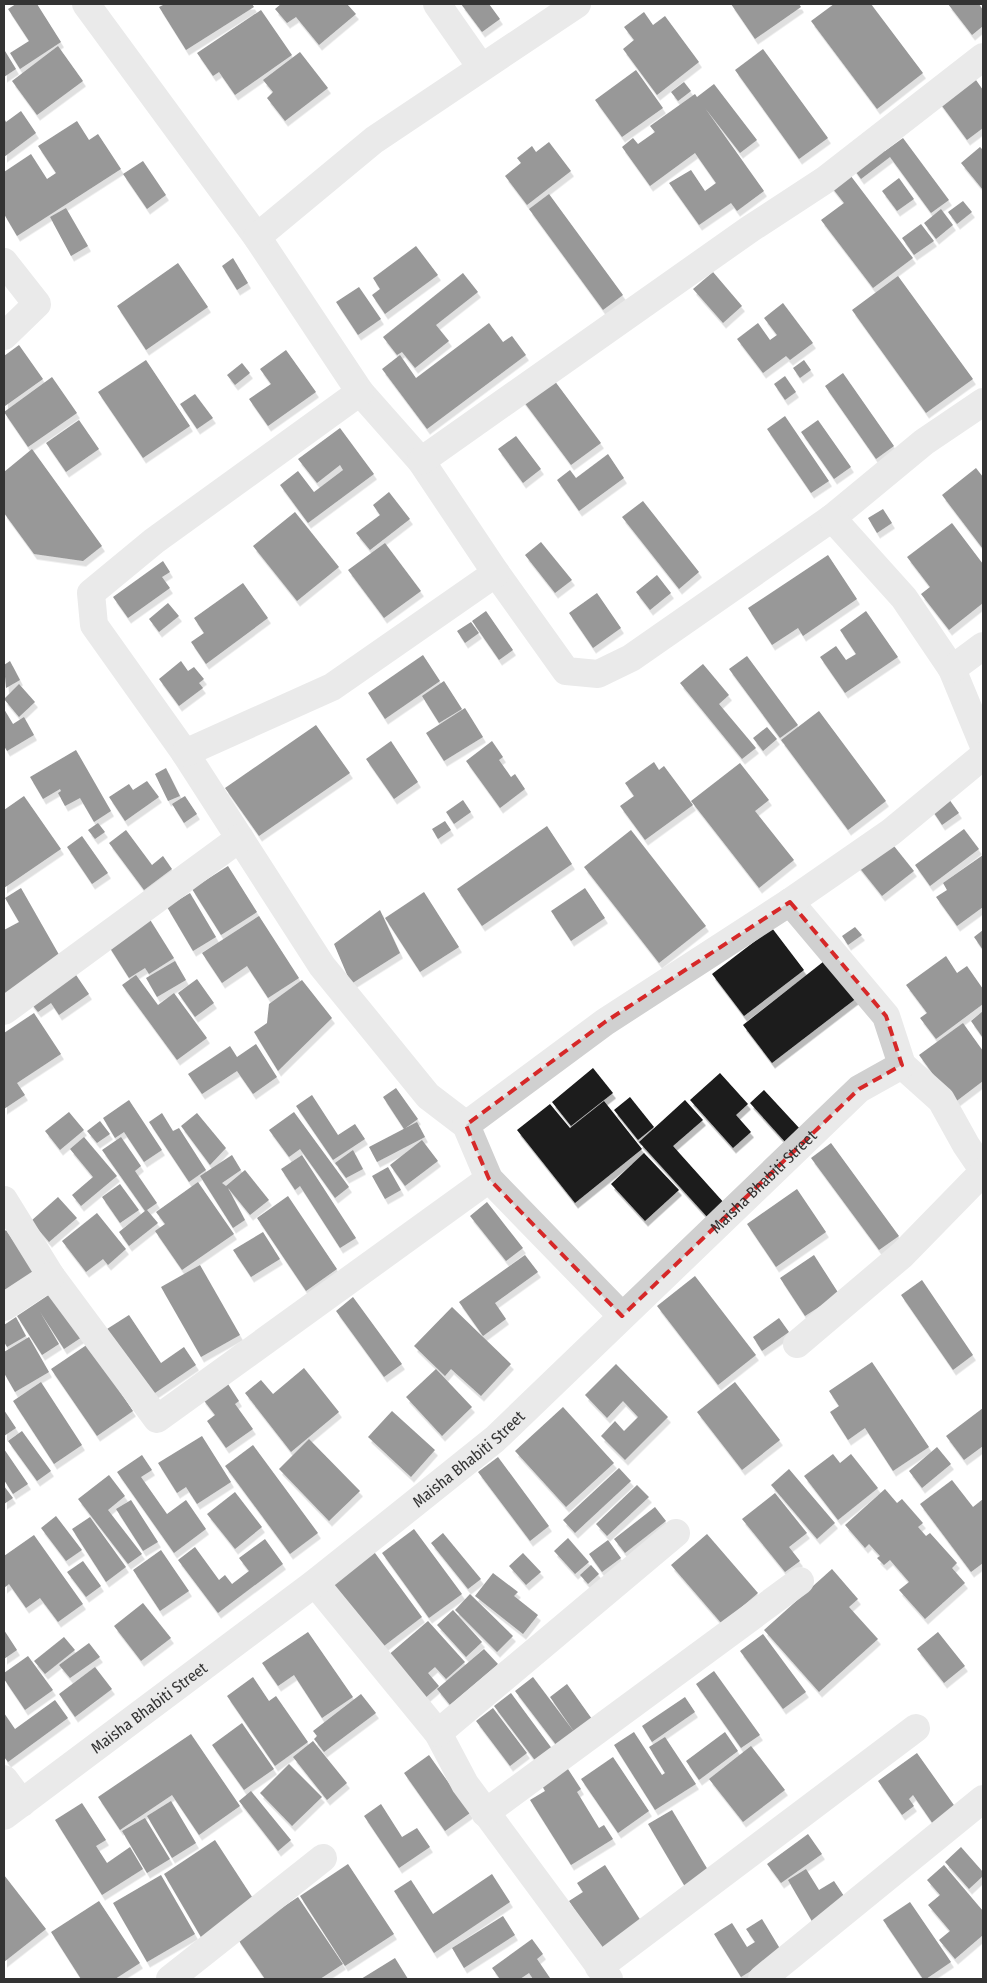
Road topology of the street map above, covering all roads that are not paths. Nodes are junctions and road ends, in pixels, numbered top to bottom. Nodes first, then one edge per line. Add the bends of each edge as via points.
1 (86, 4) edge
2 (436, 4) edge
3 (577, 4) edge
4 (983, 57) edge
5 (481, 67) junction
6 (258, 237) junction
7 (4, 262) edge
8 (4, 336) edge
9 (360, 392) junction
10 (983, 402) edge
11 (421, 460) junction
12 (832, 518) junction
13 (496, 573) junction
14 (983, 646) edge
15 (952, 669) junction
16 (983, 744) edge
17 (185, 753) junction
18 (983, 756) edge
19 (240, 838) junction
20 (790, 902) junction
21 (4, 1011) edge
22 (902, 1065) junction
23 (466, 1125) junction
24 (983, 1171) edge
25 (489, 1179) junction
26 (4, 1200) edge
27 (51, 1276) junction
28 (4, 1307) edge
29 (622, 1316) junction
30 (797, 1344) dead end
31 (676, 1533) dead end
32 (800, 1581) dead end
33 (315, 1583) junction
34 (916, 1728) dead end
35 (438, 1733) junction
36 (4, 1779) edge
37 (983, 1799) edge
38 (13, 1810) edge
39 (486, 1813) junction
40 (323, 1858) dead end
41 (604, 1973) edge
42 (176, 1977) edge
43 (762, 1979) edge

1 - 6 street
2 - 5 street
3 - 5 street
4 - 11 street via 825,180
5 - 6 street via 374,140
6 - 9 street
7 - 8 street via 36,304
9 - 11 street
9 - 17 street via 154,541 91,593 94,625
10 - 12 street via 924,442
11 - 13 street
12 - 13 street via 631,658 598,674 566,671
12 - 15 street via 904,598
13 - 17 street via 332,687
14 - 15 street
15 - 16 street
17 - 19 street
18 - 20 street via 891,832
19 - 21 street
19 - 23 street via 322,966 428,1096
20 - 22 street via 886,1016
20 - 23 street via 605,1022
22 - 24 street via 941,1100
22 - 29 street, Maisha Bhabiti Street via 859,1089
23 - 25 street
24 - 30 street via 902,1255
25 - 27 street via 157,1419
25 - 29 street
26 - 27 street
27 - 28 street
29 - 33 street, Maisha Bhabiti Street via 495,1439
31 - 35 street
32 - 39 street
33 - 35 street
33 - 38 street, Maisha Bhabiti Street
34 - 41 street
35 - 39 street via 465,1784
36 - 38 street
37 - 43 street
39 - 41 street
40 - 42 street

